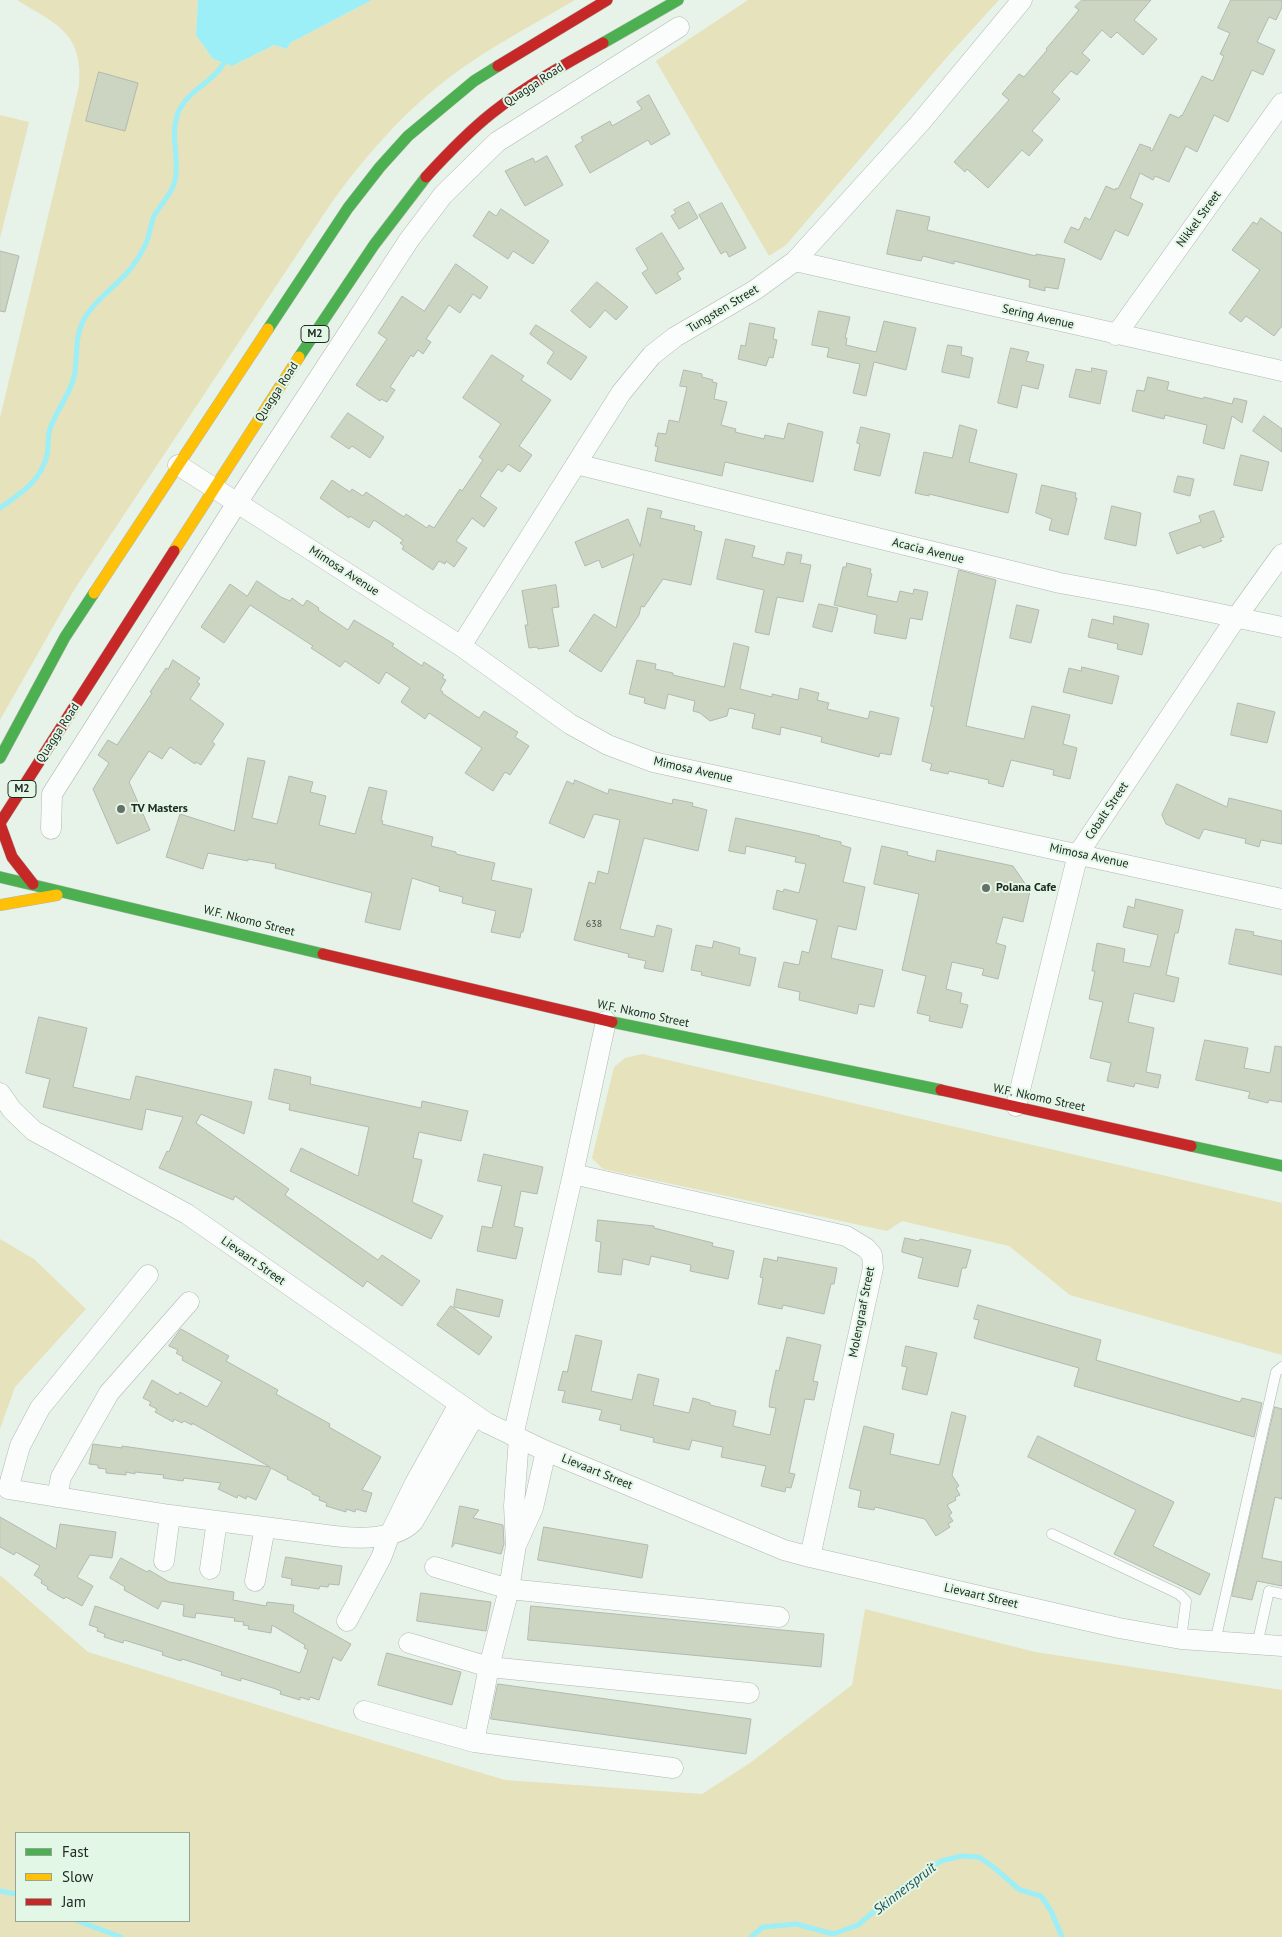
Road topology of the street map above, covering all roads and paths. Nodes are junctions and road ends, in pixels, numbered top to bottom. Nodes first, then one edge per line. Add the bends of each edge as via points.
1 (607, 0) edge
2 (678, 0) edge
3 (1022, 0) edge
4 (679, 27) dead end
5 (1282, 103) edge
6 (795, 261) junction
7 (1116, 334) junction
8 (1282, 371) edge
9 (576, 464) junction
10 (178, 465) junction
11 (215, 488) junction
12 (237, 502) junction
13 (1282, 554) edge
14 (1236, 618) junction
15 (1282, 627) edge
16 (461, 646) junction
17 (0, 758) edge
18 (0, 823) edge
19 (51, 829) dead end
20 (1078, 854) junction
21 (0, 877) edge
22 (33, 884) junction
23 (70, 893) junction
24 (1282, 899) edge
25 (0, 905) edge
26 (606, 1021) junction
27 (0, 1093) edge
28 (1016, 1106) junction
29 (1282, 1166) edge
30 (573, 1174) junction
31 (148, 1276) dead end
32 (189, 1302) dead end
33 (1282, 1367) edge
34 (467, 1410) junction
35 (516, 1437) junction
36 (546, 1451) junction
37 (57, 1497) junction
38 (170, 1515) junction
39 (217, 1521) junction
40 (265, 1527) junction
41 (390, 1534) junction
42 (1052, 1534) dead end
43 (516, 1545) junction
44 (810, 1557) junction
45 (164, 1561) dead end
46 (435, 1567) dead end
47 (210, 1569) dead end
48 (255, 1581) dead end
49 (509, 1589) junction
50 (1282, 1594) edge
51 (779, 1617) dead end
52 (347, 1621) dead end
53 (1181, 1639) junction
54 (1215, 1642) junction
55 (409, 1643) dead end
56 (1257, 1645) junction
57 (1282, 1646) edge
58 (489, 1668) junction
59 (750, 1692) dead end
60 (364, 1711) dead end
61 (474, 1742) junction
62 (673, 1768) dead end

1 - 10 main road via 474,81 402,142 348,208
2 - 11 main road, Quagga Road / M2 via 547,75 489,116 441,159 382,230
3 - 6 street, Tungsten Street via 920,123
4 - 12 street via 497,142 443,195 409,240
5 - 7 street, Nikkel Street
6 - 7 street, Sering Avenue
6 - 9 street, Tungsten Street via 652,355 622,393
7 - 8 street, Sering Avenue
9 - 14 street, Acacia Avenue via 1060,583
9 - 16 street, Tungsten Street
10 - 11 street, Mimosa Avenue
10 - 17 main road via 66,637
11 - 12 street, Mimosa Avenue
11 - 18 main road, Quagga Road / M2
12 - 16 street, Mimosa Avenue
12 - 19 street via 52,794
13 - 14 street, Cobalt Street
14 - 15 street, Acacia Avenue
14 - 20 street, Cobalt Street
16 - 20 street, Mimosa Avenue via 570,724 608,745 653,762
18 - 22 main road via 9,854
20 - 24 street, Mimosa Avenue
20 - 28 street, Cobalt Street
21 - 22 main road, W.F. Nkomo Street
22 - 23 main road, W.F. Nkomo Street
23 - 25 main road
23 - 26 main road, W.F. Nkomo Street
26 - 28 main road, W.F. Nkomo Street
26 - 30 street
27 - 34 street, Lievaart Street via 34,1131 187,1214
28 - 29 main road, W.F. Nkomo Street
30 - 35 street
30 - 44 street, Molengraaf Street via 846,1236 866,1248 872,1256 873,1268
31 - 37 street via 40,1408 20,1446 8,1489
32 - 37 street via 109,1393 61,1477
33 - 54 lane via 1276,1372
34 - 35 street, Lievaart Street
34 - 41 street via 413,1522
35 - 36 street, Lievaart Street
35 - 43 street
36 - 43 street via 534,1508
36 - 44 street, Lievaart Street via 784,1550
37 - 38 street
38 - 39 street
38 - 45 street
39 - 40 street
39 - 47 street
40 - 41 street via 346,1538
40 - 48 street
41 - 52 street
42 - 53 lane via 1179,1594 1186,1601
43 - 49 street
44 - 53 street, Lievaart Street via 1119,1628
46 - 49 street
49 - 51 street
49 - 58 street
50 - 56 lane via 1269,1592
53 - 54 street, Lievaart Street
54 - 56 street, Lievaart Street
55 - 58 street
56 - 57 street, Lievaart Street
58 - 59 street
58 - 61 street
60 - 61 street
61 - 62 street

